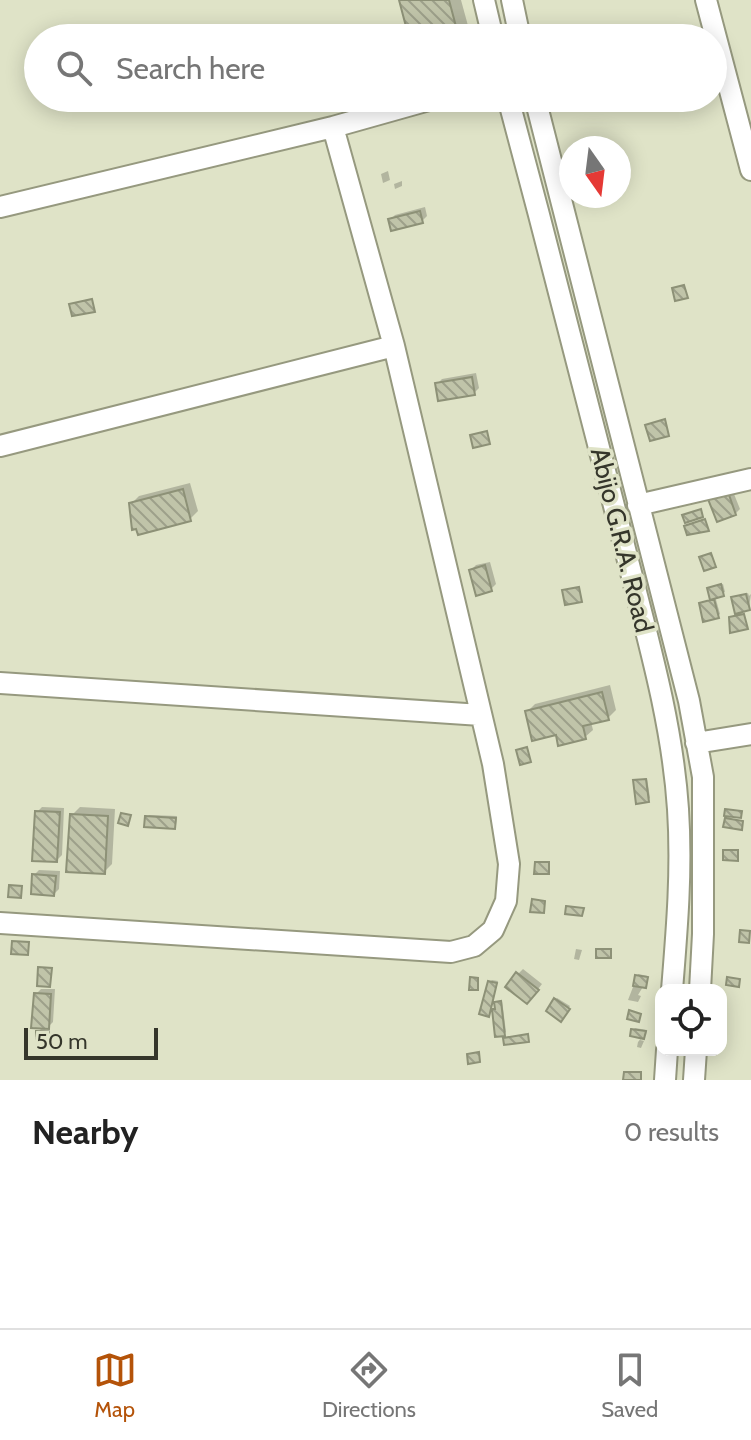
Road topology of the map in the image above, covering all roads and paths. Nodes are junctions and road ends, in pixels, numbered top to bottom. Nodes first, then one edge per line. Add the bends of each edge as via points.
1 (484, 0) edge
2 (512, 0) edge
3 (706, 0) edge
4 (490, 24) edge
5 (517, 24) edge
6 (712, 24) edge
7 (727, 79) edge
8 (386, 112) edge
9 (512, 112) edge
10 (539, 112) edge
11 (333, 127) junction
12 (751, 170) edge
13 (0, 207) edge
14 (394, 346) junction
15 (0, 446) edge
16 (751, 479) edge
17 (638, 505) junction
18 (0, 683) edge
19 (481, 715) junction
20 (751, 734) edge
21 (696, 743) junction
22 (0, 923) edge
23 (672, 984) edge
24 (700, 984) edge
25 (667, 1056) edge
26 (696, 1056) edge
27 (665, 1080) edge
28 (694, 1080) edge

1 - 4 street
2 - 5 street
3 - 6 street
7 - 12 street
8 - 11 street
9 - 23 street, Abijo G.R.A. Road via 672,753 680,879
10 - 17 street, Abijo G.R.A. Road
11 - 13 street
11 - 14 street
14 - 15 street
14 - 19 street
16 - 17 street
17 - 21 street, Abijo G.R.A. Road
18 - 19 street
19 - 22 street via 509,864 506,901 493,930 474,946 451,952
20 - 21 street
21 - 24 street, Abijo G.R.A. Road via 703,790
25 - 27 street
26 - 28 street

